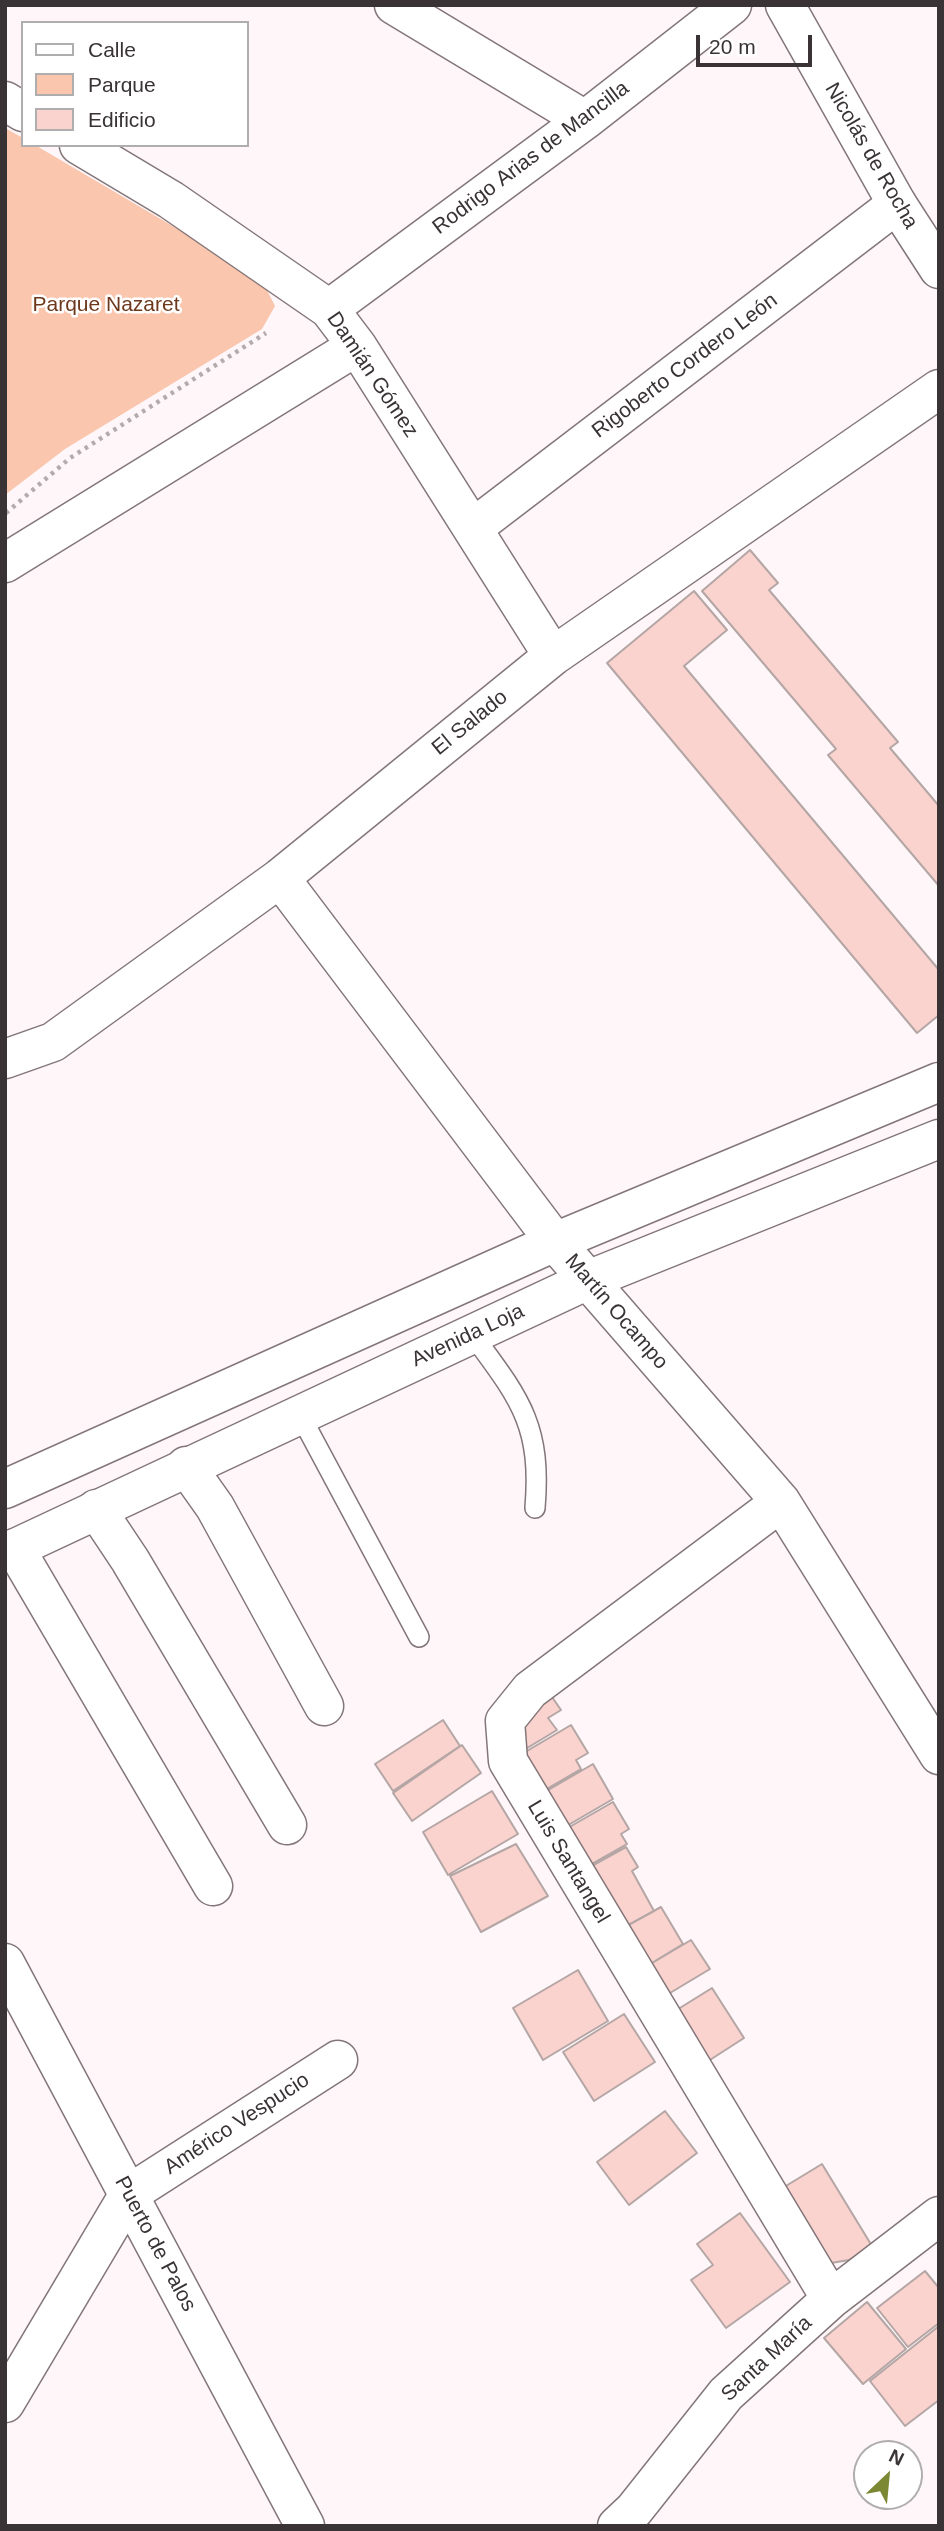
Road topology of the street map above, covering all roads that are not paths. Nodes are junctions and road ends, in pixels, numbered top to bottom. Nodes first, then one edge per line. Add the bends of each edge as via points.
1 (732, 5) edge
2 (785, 5) edge
3 (396, 6) edge
4 (5, 101) edge
5 (21, 111) edge
6 (585, 120) junction
7 (82, 147) edge
8 (897, 204) junction
9 (939, 269) edge
10 (329, 309) junction
11 (357, 346) junction
12 (939, 389) edge
13 (473, 528) junction
14 (5, 563) edge
15 (554, 656) junction
16 (280, 878) junction
17 (5, 1059) edge
18 (939, 1082) edge
19 (939, 1139) edge
20 (555, 1242) junction
21 (588, 1280) junction
22 (472, 1334) junction
23 (299, 1413) junction
24 (186, 1466) junction
25 (5, 1489) edge
26 (781, 1503) junction
27 (535, 1508) dead end
28 (96, 1509) junction
29 (10, 1551) edge
30 (419, 1637) dead end
31 (324, 1706) dead end
32 (939, 1755) edge
33 (287, 1825) dead end
34 (213, 1886) dead end
35 (5, 1963) edge
36 (338, 2060) dead end
37 (129, 2194) junction
38 (939, 2216) edge
39 (831, 2299) junction
40 (5, 2403) edge
41 (632, 2521) edge
42 (304, 2526) edge

1 - 6 street, Rodrigo Arias de Mancilla
2 - 8 street, Nicolás de Rocha
3 - 6 street
4 - 5 street
6 - 10 street, Rodrigo Arias de Mancilla
7 - 10 street, Damián Gómez via 171,200
8 - 9 street, Nicolás de Rocha
8 - 13 street, Rigoberto Cordero León
10 - 11 street, Damián Gómez
11 - 13 street, Damián Gómez
11 - 14 street
12 - 15 street, El Salado
13 - 15 street, Damián Gómez
15 - 16 street, El Salado
16 - 17 street, El Salado via 53,1042
16 - 20 street, Martín Ocampo
18 - 20 street
19 - 21 street, Avenida Loja
20 - 21 street, Martín Ocampo
20 - 25 street
21 - 22 street, Avenida Loja
21 - 26 street, Martín Ocampo
22 - 23 street, Avenida Loja
22 - 27 lane via 510,1385 531,1427 538,1478
23 - 24 street, Avenida Loja
23 - 30 lane
24 - 28 street, Avenida Loja
24 - 31 street via 215,1507
26 - 32 street, Martín Ocampo
26 - 39 street, Luis Santangel via 530,1690 505,1721 508,1760
28 - 29 street, Avenida Loja
28 - 33 street
29 - 34 street
35 - 37 street, Puerto de Palos
36 - 37 street, Américo Vespucio
37 - 40 street, Américo Vespucio
37 - 42 street, Puerto de Palos
38 - 39 street, Santa María
39 - 41 street, Santa María via 726,2395

